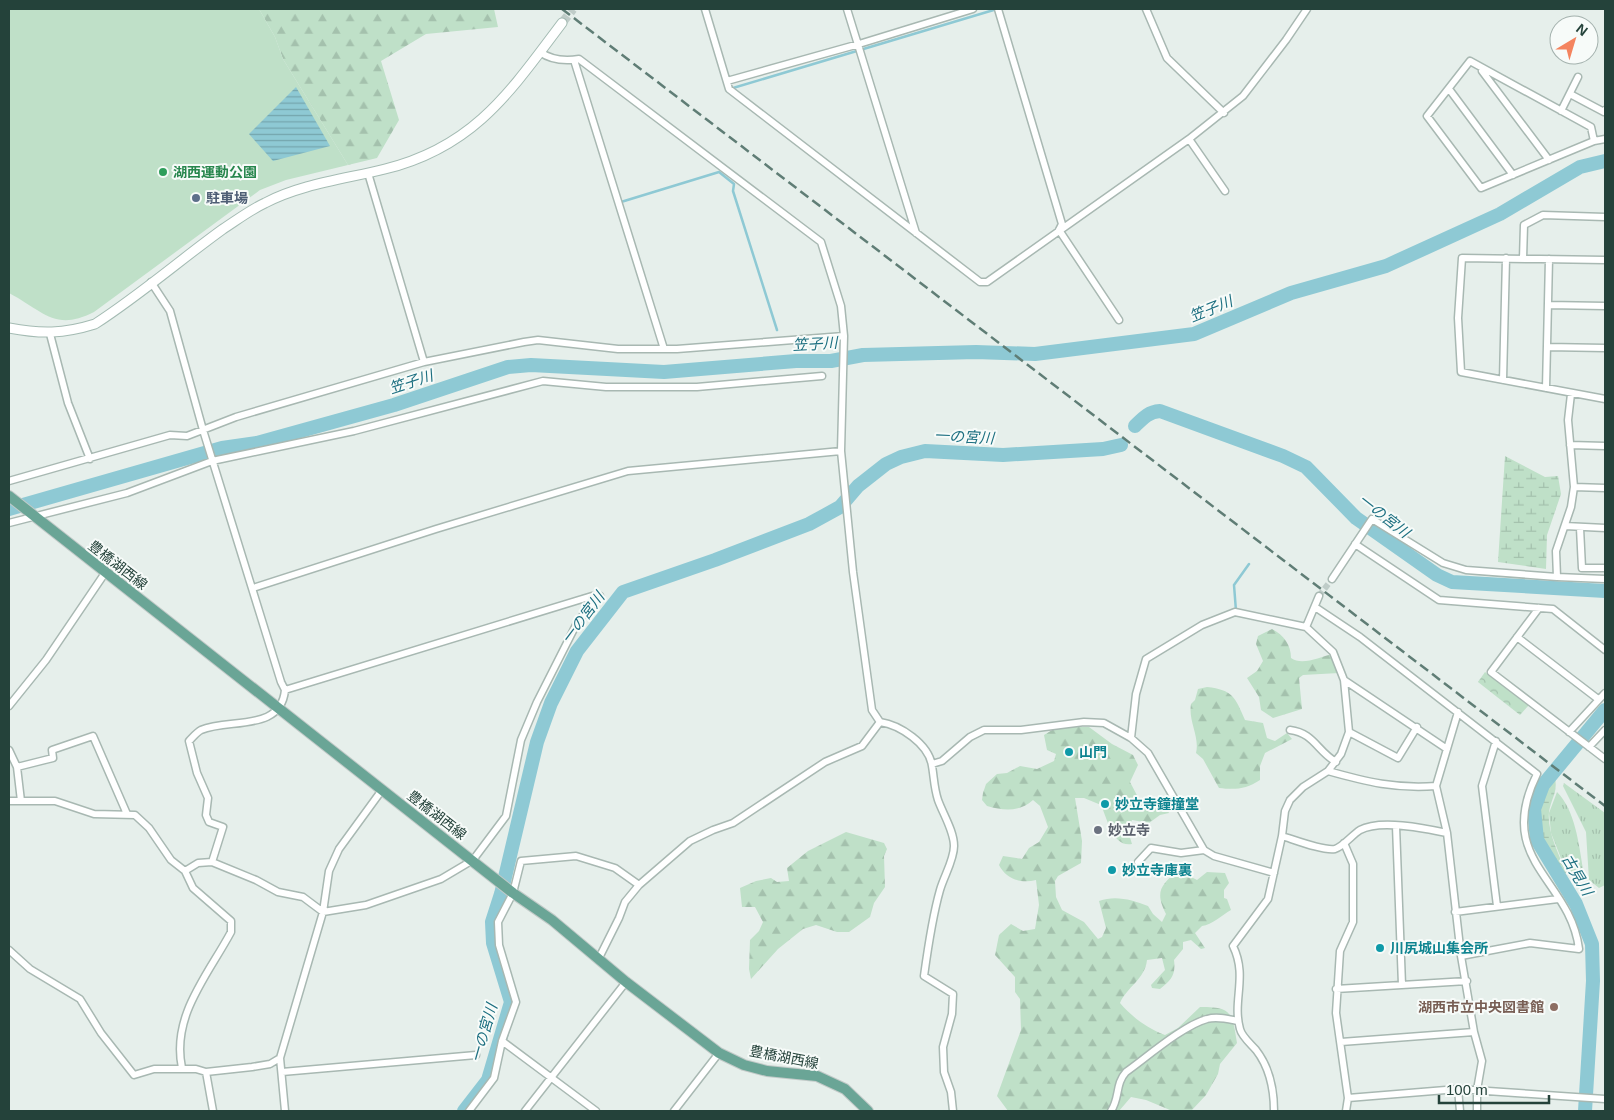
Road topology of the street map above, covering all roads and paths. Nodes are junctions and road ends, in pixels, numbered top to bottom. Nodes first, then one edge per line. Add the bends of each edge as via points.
1 (705, 9) edge
2 (847, 9) edge
3 (973, 9) edge
4 (998, 9) edge
5 (1146, 9) edge
6 (1307, 9) edge
7 (562, 23) tunnel mouth
8 (859, 44) junction
9 (540, 52) junction
10 (574, 60) junction
11 (1481, 68) junction
12 (1578, 77) dead end
13 (727, 81) junction
14 (1449, 90) junction
15 (1570, 94) junction
16 (1605, 110) edge
17 (1561, 111) junction
18 (1224, 112) junction
19 (1189, 139) junction
20 (1605, 139) edge
21 (1594, 141) junction
22 (1549, 160) junction
23 (368, 173) junction
24 (1513, 175) junction
25 (1226, 191) dead end
26 (1605, 217) edge
27 (1059, 230) junction
28 (916, 234) junction
29 (1506, 258) junction
30 (1523, 259) junction
31 (1548, 259) junction
32 (1605, 260) edge
33 (151, 282) junction
34 (1548, 305) junction
35 (1605, 306) edge
36 (1120, 320) dead end
37 (9, 328) edge
38 (50, 334) junction
39 (844, 336) junction
40 (1548, 347) junction
41 (1605, 348) edge
42 (664, 349) junction
43 (424, 362) junction
44 (822, 376) dead end
45 (1503, 380) junction
46 (1546, 388) junction
47 (1571, 394) junction
48 (1605, 400) edge
49 (203, 432) junction
50 (1570, 445) junction
51 (1605, 446) edge
52 (842, 451) junction
53 (90, 459) junction
54 (212, 461) junction
55 (9, 481) edge
56 (1574, 487) junction
57 (1605, 488) edge
58 (9, 496) edge
59 (32, 514) junction
60 (9, 523) edge
61 (1565, 526) junction
62 (1580, 528) junction
63 (1605, 528) edge
64 (1355, 544) junction
65 (1605, 568) edge
66 (105, 573) junction
67 (1557, 577) junction
68 (1332, 579) tunnel mouth
69 (1605, 579) edge
70 (253, 588) junction
71 (1319, 596) tunnel mouth
72 (1315, 607) junction
73 (1539, 608) junction
74 (1306, 627) junction
75 (1517, 637) junction
76 (1605, 650) edge
77 (1344, 680) junction
78 (285, 690) junction
79 (1605, 692) edge
80 (1598, 699) junction
81 (9, 706) edge
82 (280, 710) junction
83 (1458, 712) junction
84 (880, 722) junction
85 (1417, 727) junction
86 (1290, 730) dead end
87 (1605, 730) edge
88 (1349, 732) junction
89 (1569, 732) junction
90 (1131, 738) junction
91 (1496, 741) junction
92 (1587, 746) junction
93 (1447, 748) junction
94 (9, 750) edge
95 (1605, 759) edge
96 (1336, 762) junction
97 (932, 764) junction
98 (17, 767) junction
99 (1328, 771) junction
100 (1436, 786) junction
101 (382, 790) junction
102 (9, 801) edge
103 (21, 802) junction
104 (127, 814) junction
105 (1396, 826) junction
106 (1447, 833) junction
107 (1282, 836) junction
108 (1344, 843) junction
109 (1204, 850) junction
110 (473, 860) junction
111 (212, 862) junction
112 (1138, 862) dead end
113 (185, 871) junction
114 (1274, 873) junction
115 (639, 885) junction
116 (513, 893) junction
117 (1558, 899) junction
118 (1497, 906) junction
119 (323, 912) junction
120 (1455, 912) junction
121 (10, 953) edge
122 (1461, 956) junction
123 (598, 960) junction
124 (1467, 981) junction
125 (626, 982) junction
126 (1402, 985) junction
127 (1336, 989) junction
128 (1238, 1021) junction
129 (1474, 1032) junction
130 (502, 1041) junction
131 (1341, 1042) junction
132 (719, 1053) junction
133 (476, 1055) dead end
134 (280, 1058) junction
135 (182, 1068) junction
136 (206, 1072) junction
137 (282, 1072) junction
138 (552, 1077) junction
139 (1458, 1089) junction
140 (1477, 1090) junction
141 (1348, 1098) junction
142 (1605, 1099) edge
143 (213, 1111) edge
144 (285, 1111) edge
145 (469, 1111) edge
146 (525, 1111) edge
147 (596, 1111) edge
148 (674, 1111) edge
149 (868, 1111) edge
150 (952, 1111) edge
151 (1111, 1111) edge
152 (1274, 1111) edge
153 (1346, 1111) edge
154 (1460, 1111) edge
155 (1477, 1111) edge

1 - 13 street
2 - 8 street
3 - 8 street
4 - 27 street via 1062,224
5 - 18 street via 1167,58
6 - 18 street via 1243,96
7 - 9 street
8 - 13 street
8 - 28 street
9 - 10 street via 552,58
9 - 23 street via 507,96 460,137 422,157
10 - 39 street via 579,59 821,242 841,306
10 - 42 street
11 - 14 street via 1470,61
11 - 17 street
11 - 22 street
12 - 15 street
13 - 28 street via 729,89
14 - 24 street
14 - 24 street via 1427,116 1481,188
15 - 16 street
15 - 17 street
17 - 21 street via 1591,127
18 - 19 street
19 - 25 street
19 - 27 street
20 - 21 street
21 - 22 street
22 - 24 street
23 - 33 street via 265,202
23 - 43 street
26 - 30 street via 1543,215 1524,225
27 - 28 street via 987,282 980,282
27 - 36 street
29 - 30 street
29 - 45 street
29 - 45 street via 1462,258 1458,318 1461,372
30 - 31 street
31 - 32 street
31 - 34 street
33 - 38 street via 95,324
33 - 49 street via 170,311
34 - 35 street
34 - 40 street
37 - 38 street
38 - 53 street via 68,403
39 - 42 street
39 - 52 street
40 - 41 street
40 - 46 street
42 - 43 street via 618,349 538,340
43 - 49 street via 236,417
44 - 54 street via 697,387 606,387 542,381 354,432
45 - 46 street
46 - 47 street
47 - 48 street
47 - 50 street
49 - 53 street via 187,436 170,435
49 - 54 street
50 - 51 street
50 - 56 street
52 - 70 street via 628,471
52 - 84 street via 853,572 872,710
53 - 55 street
54 - 59 street via 126,494
54 - 70 street
56 - 57 street
56 - 61 street
58 - 59 main road, 豊橋湖西線
59 - 60 street
59 - 66 main road, 豊橋湖西線
61 - 62 street
61 - 67 street via 1556,551
62 - 63 street
62 - 65 street via 1582,568
64 - 67 street via 1372,519 1443,563 1466,570
64 - 68 street
64 - 73 street via 1439,600
66 - 81 street via 46,660
66 - 82 main road, 豊橋湖西線
67 - 69 street
70 - 78 street
71 - 72 street
72 - 74 street
72 - 83 street
73 - 75 street
73 - 76 street via 1553,609
74 - 77 street via 1333,652
74 - 90 street via 1235,612 1217,618 1150,656 1146,659 1136,694
75 - 80 street
75 - 89 street via 1491,672
77 - 85 street
77 - 88 street
78 - 82 street
78 - 110 street via 600,596 578,621 534,710 522,740 506,816
79 - 80 street
80 - 89 street
82 - 101 main road, 豊橋湖西線
82 - 111 street via 257,720 200,731 189,741 197,773 208,798 206,815 209,822 223,827
83 - 91 street
83 - 93 street
84 - 97 street via 904,730 920,744
84 - 115 street via 862,746 825,762 733,823 690,841
85 - 88 street via 1398,758
85 - 93 street
86 - 96 street via 1306,734 1325,756
87 - 92 street
88 - 96 street
89 - 92 street
90 - 97 street via 1094,721 1021,730 984,730 970,737 942,761
90 - 109 street via 1148,753
91 - 117 street via 1537,774 1530,789 1523,826 1532,857
91 - 118 street via 1482,786
92 - 95 street
93 - 100 street
94 - 98 street
96 - 99 street
97 - 150 street via 937,797 954,848 932,923 924,976 953,994 952,1014 943,1047
98 - 103 street
98 - 104 street via 53,758 52,750 93,736
99 - 100 street via 1370,783 1407,788
99 - 107 street via 1302,787 1290,800
100 - 106 street
101 - 110 main road, 豊橋湖西線
101 - 119 street via 339,849 329,871
102 - 103 street
103 - 104 street via 55,801 94,814
104 - 113 street via 140,818 171,860
105 - 106 street
105 - 108 street via 1368,827
105 - 126 street
106 - 120 street
107 - 108 street via 1326,848 1336,849
107 - 114 street
108 - 127 street via 1353,864 1353,922 1340,951
109 - 112 street via 1181,853 1151,848
109 - 114 street via 1214,856
110 - 116 main road, 豊橋湖西線
110 - 119 street via 441,879 366,905
111 - 113 street via 198,863
111 - 119 street via 278,892 302,897
113 - 135 street via 193,888 232,921 231,932 190,1000 181,1036 179,1056
114 - 128 street via 1268,900 1233,946 1241,969
115 - 116 street via 614,868 576,856 521,861
115 - 123 street via 625,902
116 - 123 main road, 豊橋湖西線 via 552,920
116 - 130 street via 498,922 500,945 516,1002
117 - 118 street
117 - 122 street via 1569,915 1579,949 1530,943
118 - 120 street
119 - 134 street
120 - 122 street
121 - 135 street via 80,999 101,1034 134,1075 154,1069
122 - 124 street
123 - 125 main road, 豊橋湖西線
124 - 126 street
124 - 129 street
125 - 132 main road, 豊橋湖西線
125 - 138 street
126 - 127 street
127 - 131 street
128 - 151 street via 1218,1017 1207,1019 1126,1072 1119,1080 1117,1103
128 - 152 street via 1240,1032 1261,1056 1267,1070 1272,1084
129 - 131 street
129 - 140 street via 1482,1061
130 - 138 street
130 - 145 street via 494,1078
131 - 141 street
132 - 148 street
132 - 149 main road, 豊橋湖西線 via 767,1071 817,1076 844,1090
133 - 137 street
134 - 136 street via 265,1065
134 - 137 street
135 - 136 street
136 - 143 street
137 - 144 street
138 - 146 street
138 - 147 street
139 - 140 street
139 - 141 street
139 - 154 street
140 - 142 street
140 - 155 street
141 - 153 street

